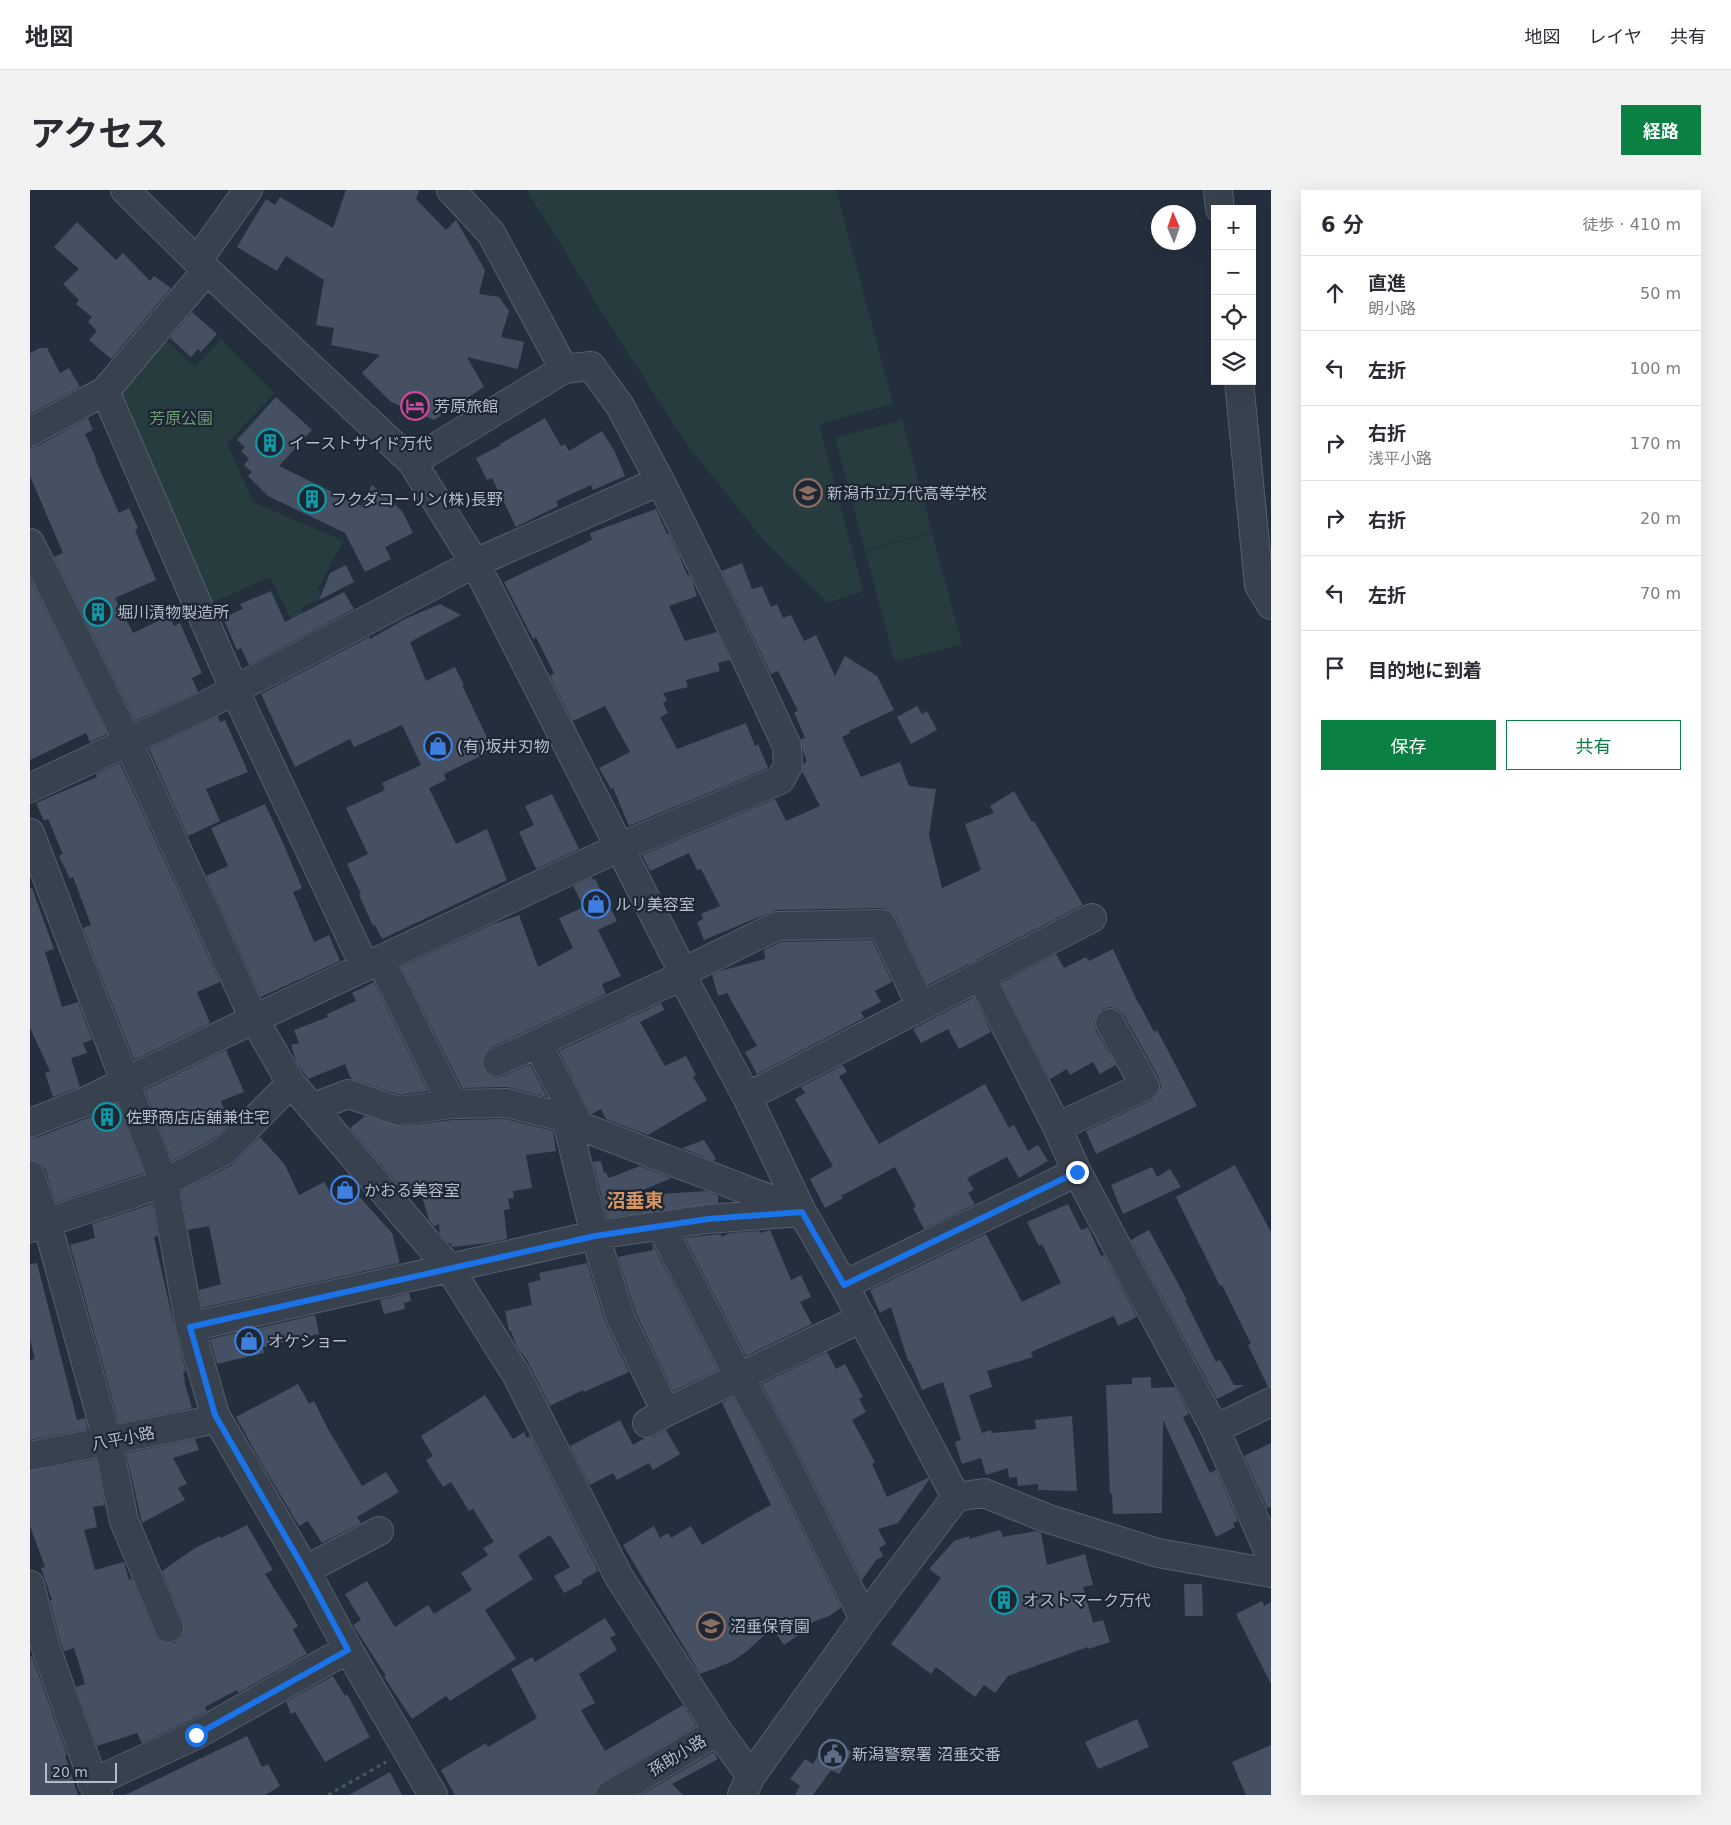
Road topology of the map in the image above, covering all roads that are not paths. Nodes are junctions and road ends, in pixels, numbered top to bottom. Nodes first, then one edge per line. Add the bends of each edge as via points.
1 (125, 190) edge
2 (248, 190) edge
3 (451, 190) edge
4 (1218, 190) edge
5 (1220, 205) edge
6 (202, 266) junction
7 (564, 369) junction
8 (1239, 385) edge
9 (104, 390) junction
10 (30, 432) edge
11 (412, 462) junction
12 (660, 481) junction
13 (30, 543) edge
14 (475, 563) junction
15 (1271, 605) edge
16 (235, 691) junction
17 (128, 742) junction
18 (30, 788) edge
19 (30, 832) edge
20 (618, 848) junction
21 (1092, 918) dead end
22 (373, 964) junction
23 (682, 974) junction
24 (980, 975) junction
25 (921, 1006) junction
26 (254, 1020) junction
27 (1110, 1023) dead end
28 (537, 1043) junction
29 (497, 1062) dead end
30 (126, 1083) junction
31 (291, 1083) junction
32 (747, 1097) junction
33 (452, 1104) junction
34 (312, 1108) junction
35 (573, 1122) junction
36 (30, 1123) edge
37 (1057, 1127) junction
38 (1077, 1172) junction
39 (30, 1175) edge
40 (164, 1183) junction
41 (802, 1212) junction
42 (38, 1225) edge
43 (661, 1226) junction
44 (595, 1236) junction
45 (450, 1270) junction
46 (844, 1285) junction
47 (862, 1318) junction
48 (190, 1327) junction
49 (739, 1377) junction
50 (1271, 1402) edge
51 (215, 1415) junction
52 (1215, 1429) junction
53 (108, 1442) junction
54 (30, 1456) edge
55 (956, 1497) junction
56 (379, 1531) dead end
57 (1271, 1557) edge
58 (1271, 1572) edge
59 (307, 1574) junction
60 (30, 1585) edge
61 (864, 1619) junction
62 (169, 1628) dead end
63 (38, 1647) edge
64 (348, 1650) junction
65 (718, 1731) junction
66 (746, 1785) edge
67 (95, 1789) edge
68 (433, 1795) edge
69 (610, 1795) edge

1 - 6 street
2 - 6 street
3 - 7 street via 491,233
4 - 5 street
6 - 9 street
6 - 11 street
7 - 11 street
7 - 12 street via 591,366 620,406
8 - 15 street via 1259,585
9 - 10 street
9 - 16 street
11 - 14 street
12 - 14 street
12 - 20 street via 787,746 788,766 780,780
13 - 17 street
14 - 16 street
14 - 20 street
16 - 17 street
16 - 22 street
17 - 18 street
17 - 26 street
19 - 30 street
20 - 22 street
20 - 23 street
21 - 24 street
22 - 26 street
22 - 33 street
23 - 25 street via 777,926 882,924
23 - 28 street
23 - 32 street
24 - 25 street
24 - 37 street
25 - 32 street
26 - 30 street
26 - 31 street
27 - 37 street via 1145,1086
28 - 29 street
28 - 35 street
30 - 36 street
30 - 40 street
31 - 34 street
31 - 40 street via 224,1151
32 - 41 street
33 - 34 street via 399,1112 348,1094
33 - 35 street via 507,1103
34 - 45 street
35 - 41 street
35 - 44 street
37 - 38 street
38 - 46 street
38 - 52 street
39 - 42 street
40 - 42 street
40 - 48 street
41 - 43 street
41 - 46 street
42 - 53 street
43 - 44 street
43 - 49 street
44 - 45 street
44 - 49 street via 657,1418
45 - 48 street
45 - 65 street via 516,1374 619,1577
46 - 47 street
47 - 49 street
47 - 55 street
48 - 51 street
49 - 61 street via 777,1444
50 - 52 street
51 - 53 street, 八平小路 via 207,1421
51 - 59 street
52 - 57 street
53 - 54 street, 八平小路
53 - 62 street via 124,1521
55 - 58 street via 984,1493 1046,1518 1158,1553
55 - 61 street
56 - 59 street via 313,1566
59 - 64 street
60 - 63 street
61 - 66 street
63 - 67 street
64 - 67 street
64 - 68 street
65 - 66 street
65 - 69 street, 孫助小路

